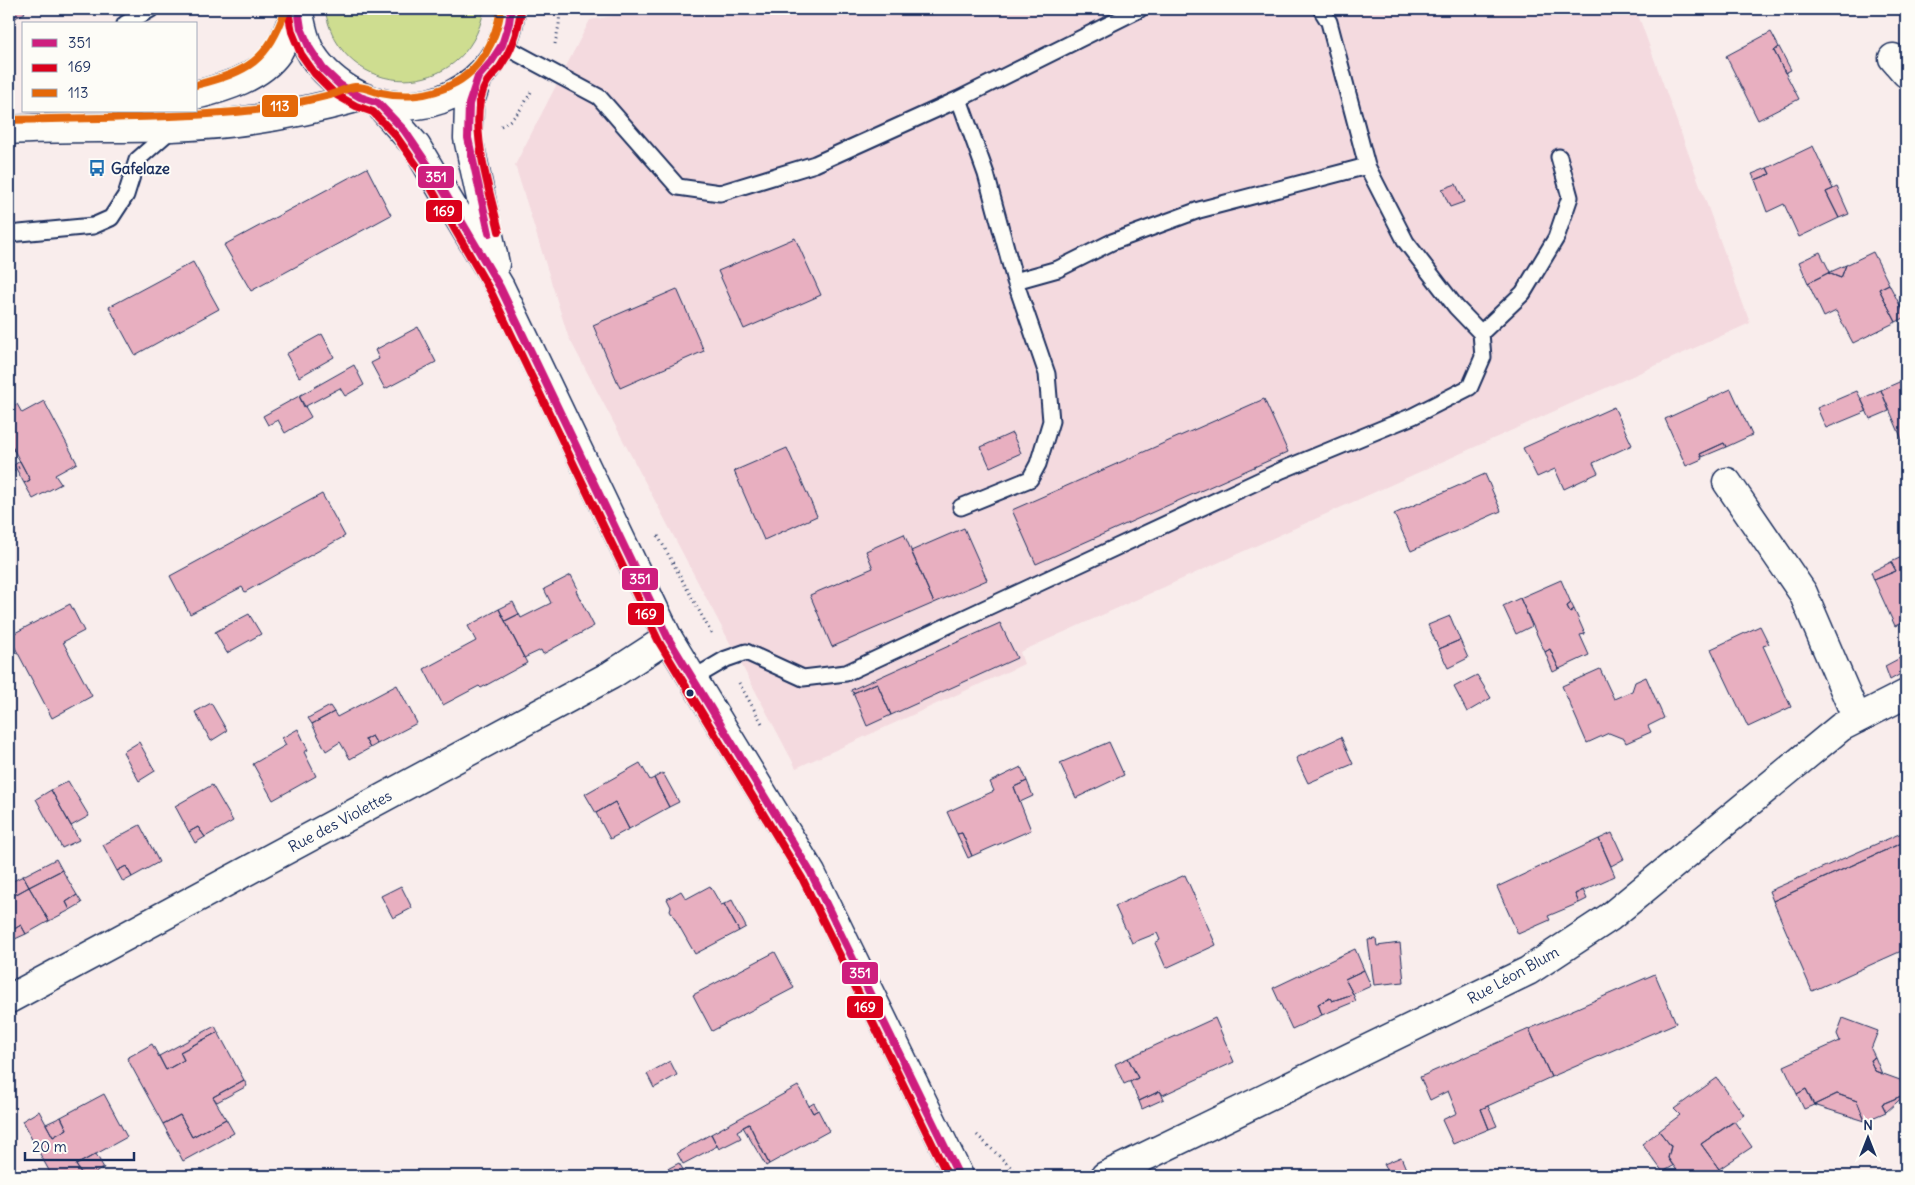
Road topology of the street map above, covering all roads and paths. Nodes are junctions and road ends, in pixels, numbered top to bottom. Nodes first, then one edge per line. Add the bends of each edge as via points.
1 (151, 9) edge
2 (297, 9) edge
3 (511, 9) edge
4 (560, 9) edge
5 (1140, 9) edge
6 (1321, 9) edge
7 (128, 22) edge
8 (502, 45) junction
9 (554, 47) dead end
10 (478, 77) junction
11 (532, 90) dead end
12 (198, 94) edge
13 (959, 98) junction
14 (369, 100) junction
15 (120, 112) edge
16 (57, 127) junction
17 (174, 127) junction
18 (494, 129) dead end
19 (9, 130) edge
20 (1559, 157) dead end
21 (1367, 166) junction
22 (9, 234) edge
23 (1016, 281) junction
24 (500, 287) junction
25 (1480, 333) junction
26 (22, 466) dead end
27 (9, 472) edge
28 (1727, 482) dead end
29 (961, 507) dead end
30 (668, 638) junction
31 (692, 679) junction
32 (1906, 694) edge
33 (1857, 719) junction
34 (9, 999) edge
35 (959, 1176) edge
36 (1105, 1176) edge

1 - 7 lane
2 - 12 main road via 288,34 276,54 266,63 251,75 221,89
2 - 14 main road via 310,50 323,69 340,85
3 - 8 main road
4 - 9 path
5 - 13 lane
6 - 21 lane via 1329,22
8 - 10 main road
8 - 13 lane via 599,97 678,187 720,193 815,164
10 - 14 main road via 457,93 432,103 405,106
10 - 24 main road via 469,104 468,138
11 - 18 path via 520,112 510,122
13 - 23 lane via 986,174
14 - 17 main road via 277,117
14 - 24 main road via 416,146
15 - 16 main road
16 - 17 main road
16 - 19 main road
17 - 22 lane via 137,160 126,195 111,218 93,226
20 - 25 lane via 1570,197 1556,238 1523,293
21 - 23 lane via 1199,210 1112,242 1058,269
21 - 25 lane via 1406,242
23 - 29 lane via 1047,374 1051,421 1030,479
24 - 30 main road
25 - 31 lane via 1483,357 1470,387 1413,416 1282,470 846,674 803,678 746,652 726,659
26 - 27 path
28 - 33 main road via 1803,593
30 - 31 main road
30 - 34 main road, Rue des Violettes via 610,675
31 - 35 main road via 811,873
32 - 33 main road, Rue Léon Blum
33 - 36 main road, Rue Léon Blum via 1841,727 1610,917 1528,971

